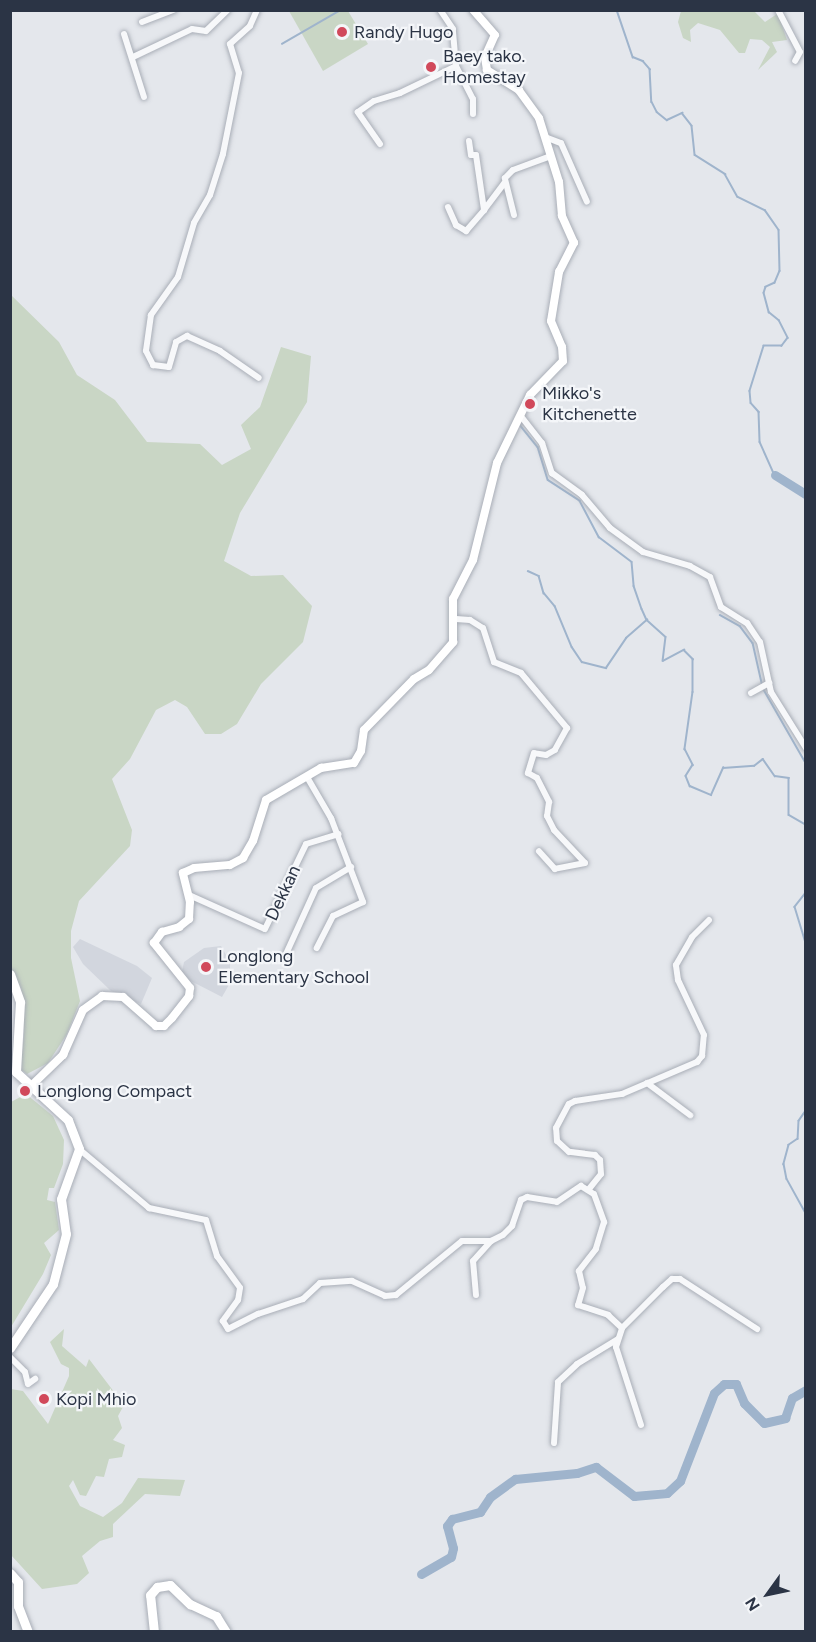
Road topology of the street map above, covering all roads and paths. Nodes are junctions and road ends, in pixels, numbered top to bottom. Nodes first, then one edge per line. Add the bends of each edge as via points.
1 (174, 10) edge
2 (228, 10) edge
3 (257, 10) edge
4 (440, 10) edge
5 (473, 10) edge
6 (779, 13) edge
7 (142, 22) dead end
8 (124, 34) dead end
9 (133, 57) junction
10 (795, 61) dead end
11 (456, 66) junction
12 (144, 97) dead end
13 (473, 114) dead end
14 (545, 137) junction
15 (469, 141) dead end
16 (380, 144) dead end
17 (551, 156) junction
18 (504, 183) junction
19 (587, 202) dead end
20 (448, 207) dead end
21 (484, 210) junction
22 (514, 215) dead end
23 (259, 378) dead end
24 (520, 415) junction
25 (456, 620) junction
26 (765, 685) junction
27 (751, 693) dead end
28 (806, 748) edge
29 (307, 777) junction
30 (338, 834) junction
31 (539, 851) dead end
32 (351, 867) junction
33 (189, 895) junction
34 (709, 920) dead end
35 (316, 948) dead end
36 (286, 954) dead end
37 (10, 974) edge
38 (14, 1077) edge
39 (646, 1083) junction
40 (31, 1086) junction
41 (690, 1115) dead end
42 (79, 1149) junction
43 (589, 1189) junction
44 (491, 1241) junction
45 (476, 1295) dead end
46 (622, 1328) junction
47 (757, 1329) dead end
48 (618, 1339) junction
49 (10, 1348) edge
50 (10, 1357) edge
51 (35, 1379) dead end
52 (641, 1425) dead end
53 (554, 1443) dead end
54 (10, 1572) edge
55 (28, 1632) edge
56 (154, 1632) edge
57 (226, 1632) edge

1 - 7 street
2 - 9 street via 206,31 192,29
3 - 23 street via 250,26 230,44 239,73 223,153 210,195 194,223 178,277 151,315 146,351 153,364 169,366 176,342 186,336 220,351
4 - 11 street via 453,29
5 - 14 main road via 495,35 485,57 487,70 526,97
6 - 10 street via 800,52
8 - 9 street
9 - 12 street
11 - 13 street via 473,99
11 - 16 street via 374,101 358,112
14 - 17 main road
14 - 19 street via 561,142
15 - 21 street via 471,155 476,155
17 - 18 street via 513,170
17 - 24 main road via 559,182 562,216 574,239 559,272 551,321 563,357 559,369 532,392
18 - 21 street
18 - 22 street
20 - 21 street via 456,225 466,231
24 - 25 main road via 494,468 472,560 453,599
24 - 26 street via 542,443 552,473 582,495 610,528 643,552 711,577 721,607 747,623 760,642
25 - 29 main road via 453,642 441,658 364,730 356,761 321,768
25 - 31 street via 470,620 483,628 494,662 521,673 567,728 555,750 546,755 534,753 528,773 537,778 549,802 547,816 554,830 585,863 555,869
26 - 27 street
26 - 28 street
29 - 30 street
29 - 33 main road via 264,803 253,841 239,861 183,873
30 - 32 street
30 - 33 street, Dekkan via 306,844 265,929
32 - 35 street via 363,902 333,916
32 - 36 street via 315,888
33 - 40 main road via 189,919 162,932 154,943 190,988 189,996 172,1018 164,1026 156,1026 123,997 102,996 83,1010 63,1055
34 - 39 street via 692,938 676,965 678,980 704,1035 702,1056 697,1062
37 - 38 main road via 20,1002
38 - 40 main road
39 - 41 street
39 - 43 street via 609,1098 575,1101 565,1110 555,1131 569,1152 598,1157 601,1174
40 - 42 main road via 68,1120
42 - 44 street via 149,1208 206,1220 217,1256 240,1288 238,1300 223,1321 231,1330 258,1314 303,1299 320,1283 352,1281 385,1296 396,1295 462,1241
42 - 49 main road via 61,1199 66,1234 53,1284
43 - 44 street via 578,1187 557,1202 527,1197 518,1205 508,1230
43 - 46 street via 604,1226 592,1258 579,1272 583,1288 578,1305 608,1315
44 - 45 street via 473,1261
46 - 47 street via 676,1278
46 - 48 street
48 - 52 street via 615,1356 637,1405
48 - 53 street via 583,1360 558,1382
50 - 51 street via 25,1372 28,1384
54 - 55 main road via 18,1582 18,1606
56 - 57 main road via 150,1595 157,1587 170,1585 190,1604 216,1616

